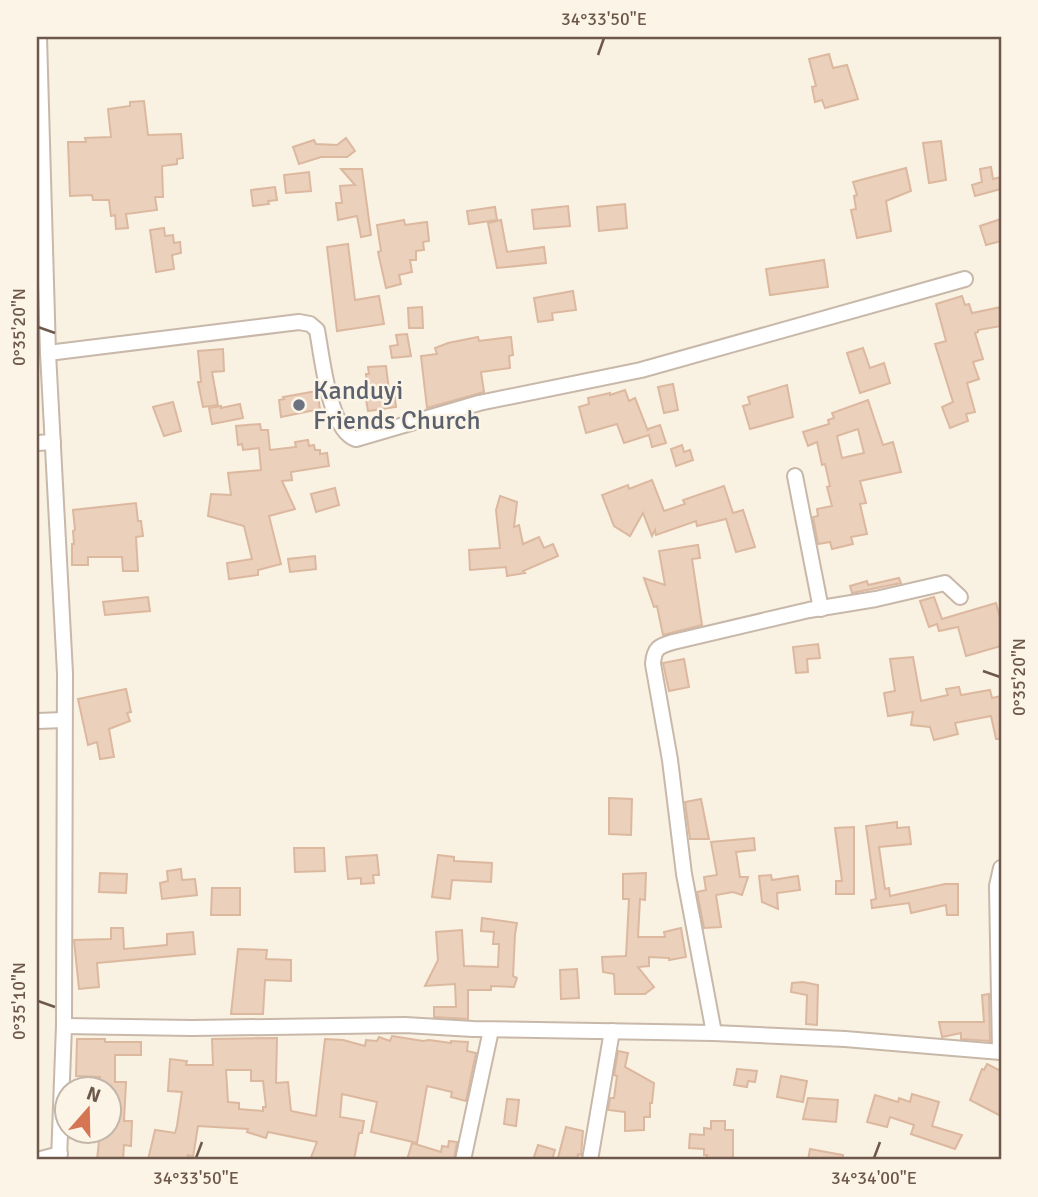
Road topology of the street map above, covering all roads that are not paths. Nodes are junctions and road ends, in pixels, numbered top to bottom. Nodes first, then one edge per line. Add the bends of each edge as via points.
1 (39, 37) edge
2 (38, 62) edge
3 (965, 279) dead end
4 (48, 353) junction
5 (53, 442) junction
6 (37, 443) edge
7 (795, 476) dead end
8 (960, 597) dead end
9 (821, 609) junction
10 (64, 720) junction
11 (37, 721) edge
12 (1001, 868) edge
13 (64, 1026) junction
14 (491, 1030) junction
15 (612, 1031) junction
16 (714, 1033) junction
17 (1001, 1052) edge
18 (60, 1157) edge
19 (37, 1160) edge
20 (463, 1160) edge
21 (590, 1160) edge

1 - 2 street
2 - 4 street
3 - 4 street via 641,370 479,403 356,439 340,426 317,330 310,324
4 - 5 street
5 - 6 street
5 - 10 street
7 - 9 street
8 - 9 street via 945,583
9 - 16 street via 673,642 654,652 684,874
10 - 11 street
10 - 13 street
12 - 17 street via 997,886
13 - 14 street via 405,1025
13 - 18 street
14 - 15 street
14 - 20 street
15 - 16 street
15 - 21 street
16 - 17 street
18 - 19 street

